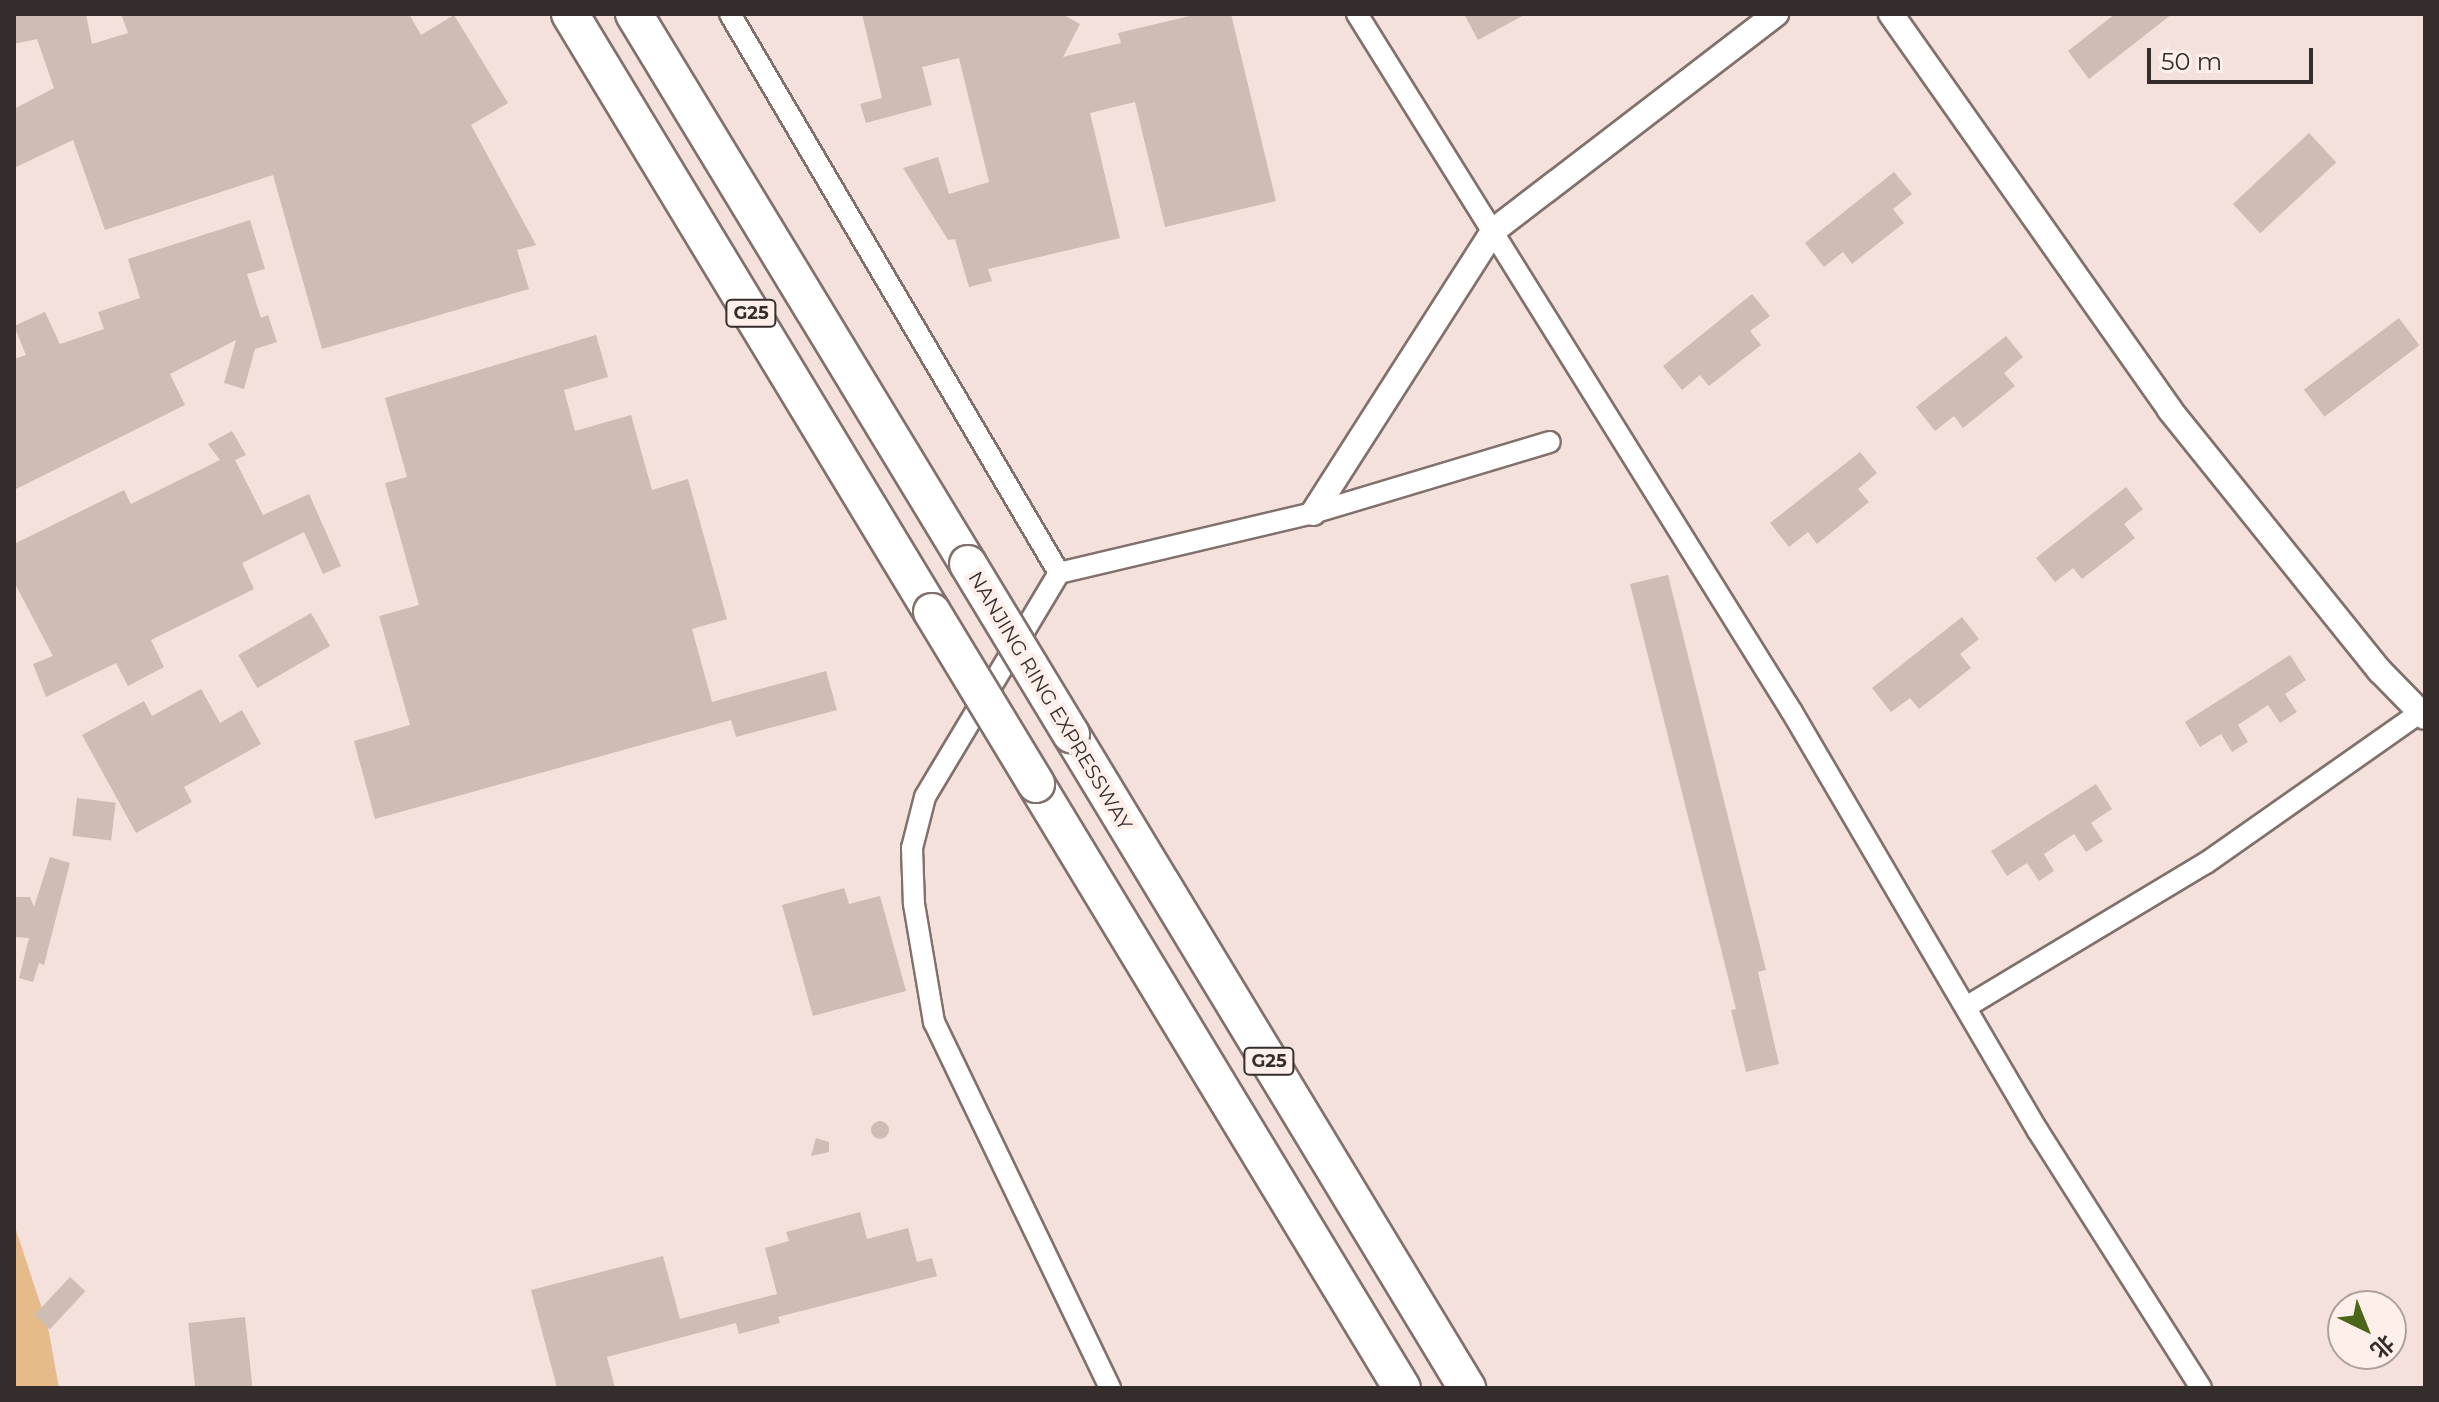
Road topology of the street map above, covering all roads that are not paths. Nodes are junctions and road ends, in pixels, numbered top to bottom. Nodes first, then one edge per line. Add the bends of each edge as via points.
1 (570, 14) edge
2 (634, 14) edge
3 (730, 14) edge
4 (1357, 14) edge
5 (1776, 14) edge
6 (1891, 14) edge
7 (1493, 231) junction
8 (1550, 442) dead end
9 (1313, 513) junction
10 (1059, 573) junction
11 (2424, 713) edge
12 (1966, 1007) junction
13 (1110, 1388) edge
14 (1402, 1388) edge
15 (1467, 1388) edge
16 (2201, 1388) edge

1 - 14 highway, G25, bridge
2 - 15 highway, NANJING RING EXPRESSWAY / G25, bridge
3 - 10 street
4 - 7 street
5 - 7 street
6 - 11 street via 2170,410 2380,671
7 - 9 street
7 - 12 street via 1792,712
8 - 9 street
9 - 10 street
10 - 13 street via 925,797 912,848 914,904 934,1022
11 - 12 street via 2206,863
12 - 16 street

